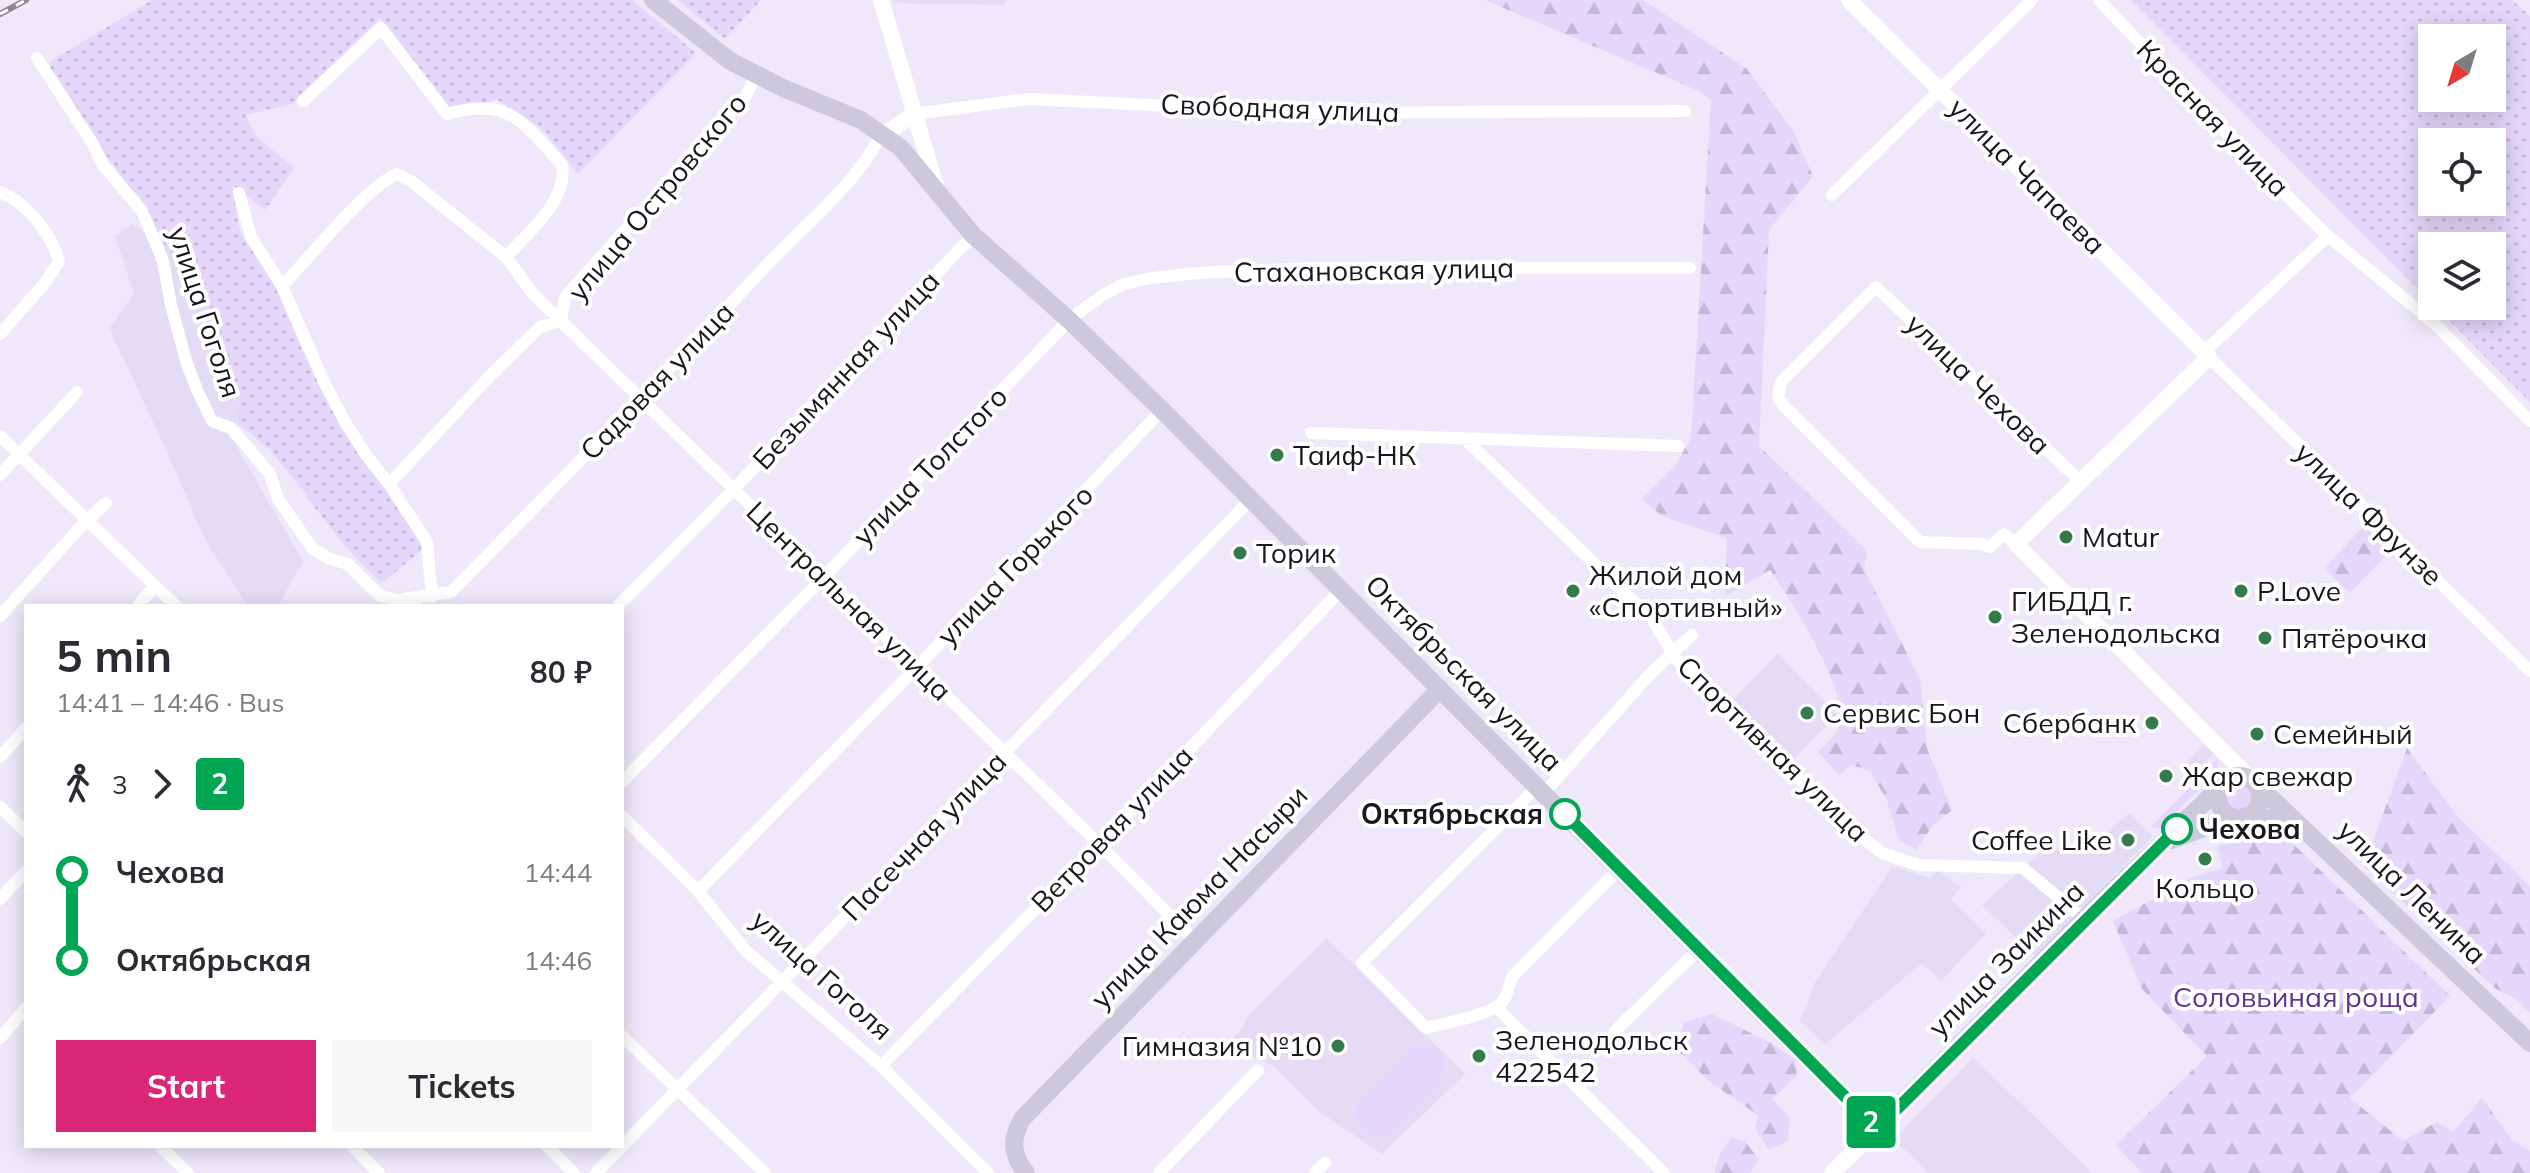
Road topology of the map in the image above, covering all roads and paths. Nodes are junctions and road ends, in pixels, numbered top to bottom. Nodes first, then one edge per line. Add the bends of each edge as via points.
1 (653, 0) edge
2 (881, 0) edge
3 (1849, 0) edge
4 (2032, 0) edge
5 (2099, 0) edge
6 (37, 58) dead end
7 (756, 76) junction
8 (1941, 90) junction
9 (303, 101) dead end
10 (1685, 111) dead end
11 (913, 114) junction
12 (882, 133) junction
13 (0, 192) edge
14 (239, 193) dead end
15 (938, 194) junction
16 (1832, 195) dead end
17 (973, 235) junction
18 (2328, 236) junction
19 (506, 257) junction
20 (1690, 268) dead end
21 (282, 286) junction
22 (1069, 320) junction
23 (561, 321) junction
24 (0, 334) edge
25 (2206, 355) junction
26 (77, 392) dead end
27 (641, 399) junction
28 (1162, 410) junction
29 (2530, 421) edge
30 (1311, 433) dead end
31 (0, 436) edge
32 (1464, 438) junction
33 (1678, 446) dead end
34 (19, 454) junction
35 (0, 475) edge
36 (2080, 481) junction
37 (389, 484) junction
38 (734, 489) junction
39 (1251, 499) junction
40 (106, 503) dead end
41 (87, 520) junction
42 (2016, 544) junction
43 (824, 577) junction
44 (155, 586) junction
45 (1341, 590) junction
46 (432, 597) junction
47 (414, 602) edge
48 (139, 604) edge
49 (174, 604) edge
50 (620, 604) edge
51 (0, 616) edge
52 (1692, 635) dead end
53 (1673, 653) junction
54 (917, 667) junction
55 (2530, 671) edge
56 (1440, 689) junction
57 (24, 730) edge
58 (1005, 752) junction
59 (2228, 755) junction
60 (0, 757) edge
61 (624, 780) edge
62 (2252, 780) junction
63 (2223, 783) junction
64 (1540, 790) junction
65 (0, 807) edge
66 (2240, 817) junction
67 (624, 818) edge
68 (24, 830) edge
69 (2309, 832) junction
70 (1099, 844) junction
71 (2161, 844) junction
72 (1619, 869) junction
73 (24, 873) edge
74 (698, 891) junction
75 (0, 899) edge
76 (2084, 919) junction
77 (1196, 942) junction
78 (1699, 949) junction
79 (782, 982) junction
80 (1496, 1007) junction
81 (24, 1014) edge
82 (1615, 1031) dead end
83 (0, 1038) edge
84 (624, 1038) edge
85 (2530, 1043) edge
86 (881, 1066) junction
87 (1258, 1070) dead end
88 (677, 1089) junction
89 (1877, 1129) junction
90 (624, 1144) edge
91 (162, 1148) edge
92 (354, 1148) edge
93 (549, 1148) edge
94 (620, 1148) edge
95 (188, 1173) edge
96 (379, 1173) edge
97 (574, 1173) edge
98 (596, 1173) edge
99 (765, 1173) edge
100 (988, 1173) edge
101 (1026, 1173) edge
102 (1159, 1173) edge
103 (1664, 1173) edge
104 (1832, 1173) edge

1 - 7 main road, Октябрьская улица
2 - 11 street, Октябрьская улица
3 - 8 street, улица Чапаева
4 - 8 street
5 - 18 street, Красная улица
6 - 47 street, улица Гоголя via 103,165 142,211 163,261 186,361 212,421 231,428 270,474 278,499 313,549 348,564 380,596
7 - 12 main road, Октябрьская улица
7 - 23 street, улица Островского via 745,97 565,297
8 - 16 street
8 - 25 street, улица Чапаева
9 - 19 street via 381,28 447,114 487,108 517,117 562,165 564,175 552,203
10 - 11 street, Свободная улица via 1314,113 1029,99
11 - 12 street, Свободная улица
11 - 15 street, Октябрьская улица
12 - 15 main road, Октябрьская улица
12 - 27 street, Садовая улица via 852,178
13 - 24 street via 39,223 59,261
14 - 21 street via 251,237
15 - 17 main road, Октябрьская улица
17 - 22 main road, Октябрьская улица
17 - 38 street, Безымянная улица
18 - 25 street
18 - 29 street, Красная улица via 2435,324
19 - 21 street, Центральная улица via 397,174 360,203
19 - 23 street, Центральная улица
20 - 22 street, Стахановская улица via 1197,273 1124,284
21 - 37 street via 345,422
22 - 28 main road, Октябрьская улица
22 - 43 street, улица Толстого
23 - 27 street, Центральная улица
23 - 37 street, улица Островского via 540,327
25 - 36 street
25 - 55 street, улица Фрунзе
26 - 34 street
27 - 38 street, Центральная улица
27 - 46 street, Садовая улица via 451,592
28 - 39 main road, Октябрьская улица
28 - 54 street, улица Горького
30 - 32 street
31 - 34 street
32 - 33 street
32 - 53 street, Спортивная улица via 1652,619
34 - 35 street
34 - 41 street
36 - 42 street
36 - 42 street, улица Чехова via 1876,287 1781,382 1778,397 1783,405 1920,542 1990,547 2004,534
37 - 46 street via 427,542
38 - 43 street, Центральная улица
38 - 50 street, Безымянная улица
39 - 45 main road, Октябрьская улица
39 - 58 street, Пасечная улица
40 - 41 street
41 - 44 street
41 - 51 street
42 - 59 street, улица Ленина
43 - 54 street, Центральная улица
43 - 61 street, улица Толстого
44 - 48 street
44 - 49 street
45 - 56 main road, Октябрьская улица
45 - 70 street, Ветровая улица
46 - 47 street, Садовая улица
52 - 53 street
53 - 64 street
53 - 76 street, Спортивная улица via 1882,853 1918,865 2023,868
54 - 58 street, Центральная улица
54 - 74 street, улица Горького
56 - 64 main road, Октябрьская улица
56 - 77 main road, улица Каюма Насыри
57 - 60 street
58 - 70 street, Центральная улица
58 - 79 street, Пасечная улица
59 - 62 street, улица Ленина
59 - 63 street
62 - 63 main road via 2237,775
62 - 66 main road via 2259,802 2252,813
62 - 69 main road, улица Ленина
63 - 66 main road via 2219,805
63 - 71 main road, улица Заикина
64 - 72 main road, Октябрьская улица
64 - 80 street via 1362,963 1426,1028
65 - 68 street
66 - 69 main road via 2283,820
66 - 71 main road
67 - 74 street, улица Гоголя
69 - 85 main road, улица Ленина
70 - 77 street, Центральная улица
70 - 86 street, Ветровая улица
71 - 76 main road, улица Заикина
72 - 78 main road, Октябрьская улица
72 - 80 street via 1513,976
73 - 75 street
74 - 79 street, улица Гоголя via 746,951
76 - 89 main road, улица Заикина
77 - 101 main road, улица Каюма Насыри via 1022,1119 1013,1137 1014,1151
78 - 82 street
78 - 89 main road, Октябрьская улица
79 - 86 street, улица Гоголя
79 - 88 street, Пасечная улица
80 - 103 street
81 - 83 street
84 - 88 street
86 - 100 street, улица Гоголя
87 - 102 street
88 - 90 street, Пасечная улица
88 - 99 street
89 - 104 street, улица Заикина
91 - 95 street
92 - 96 street
93 - 97 street
94 - 98 street, Пасечная улица

